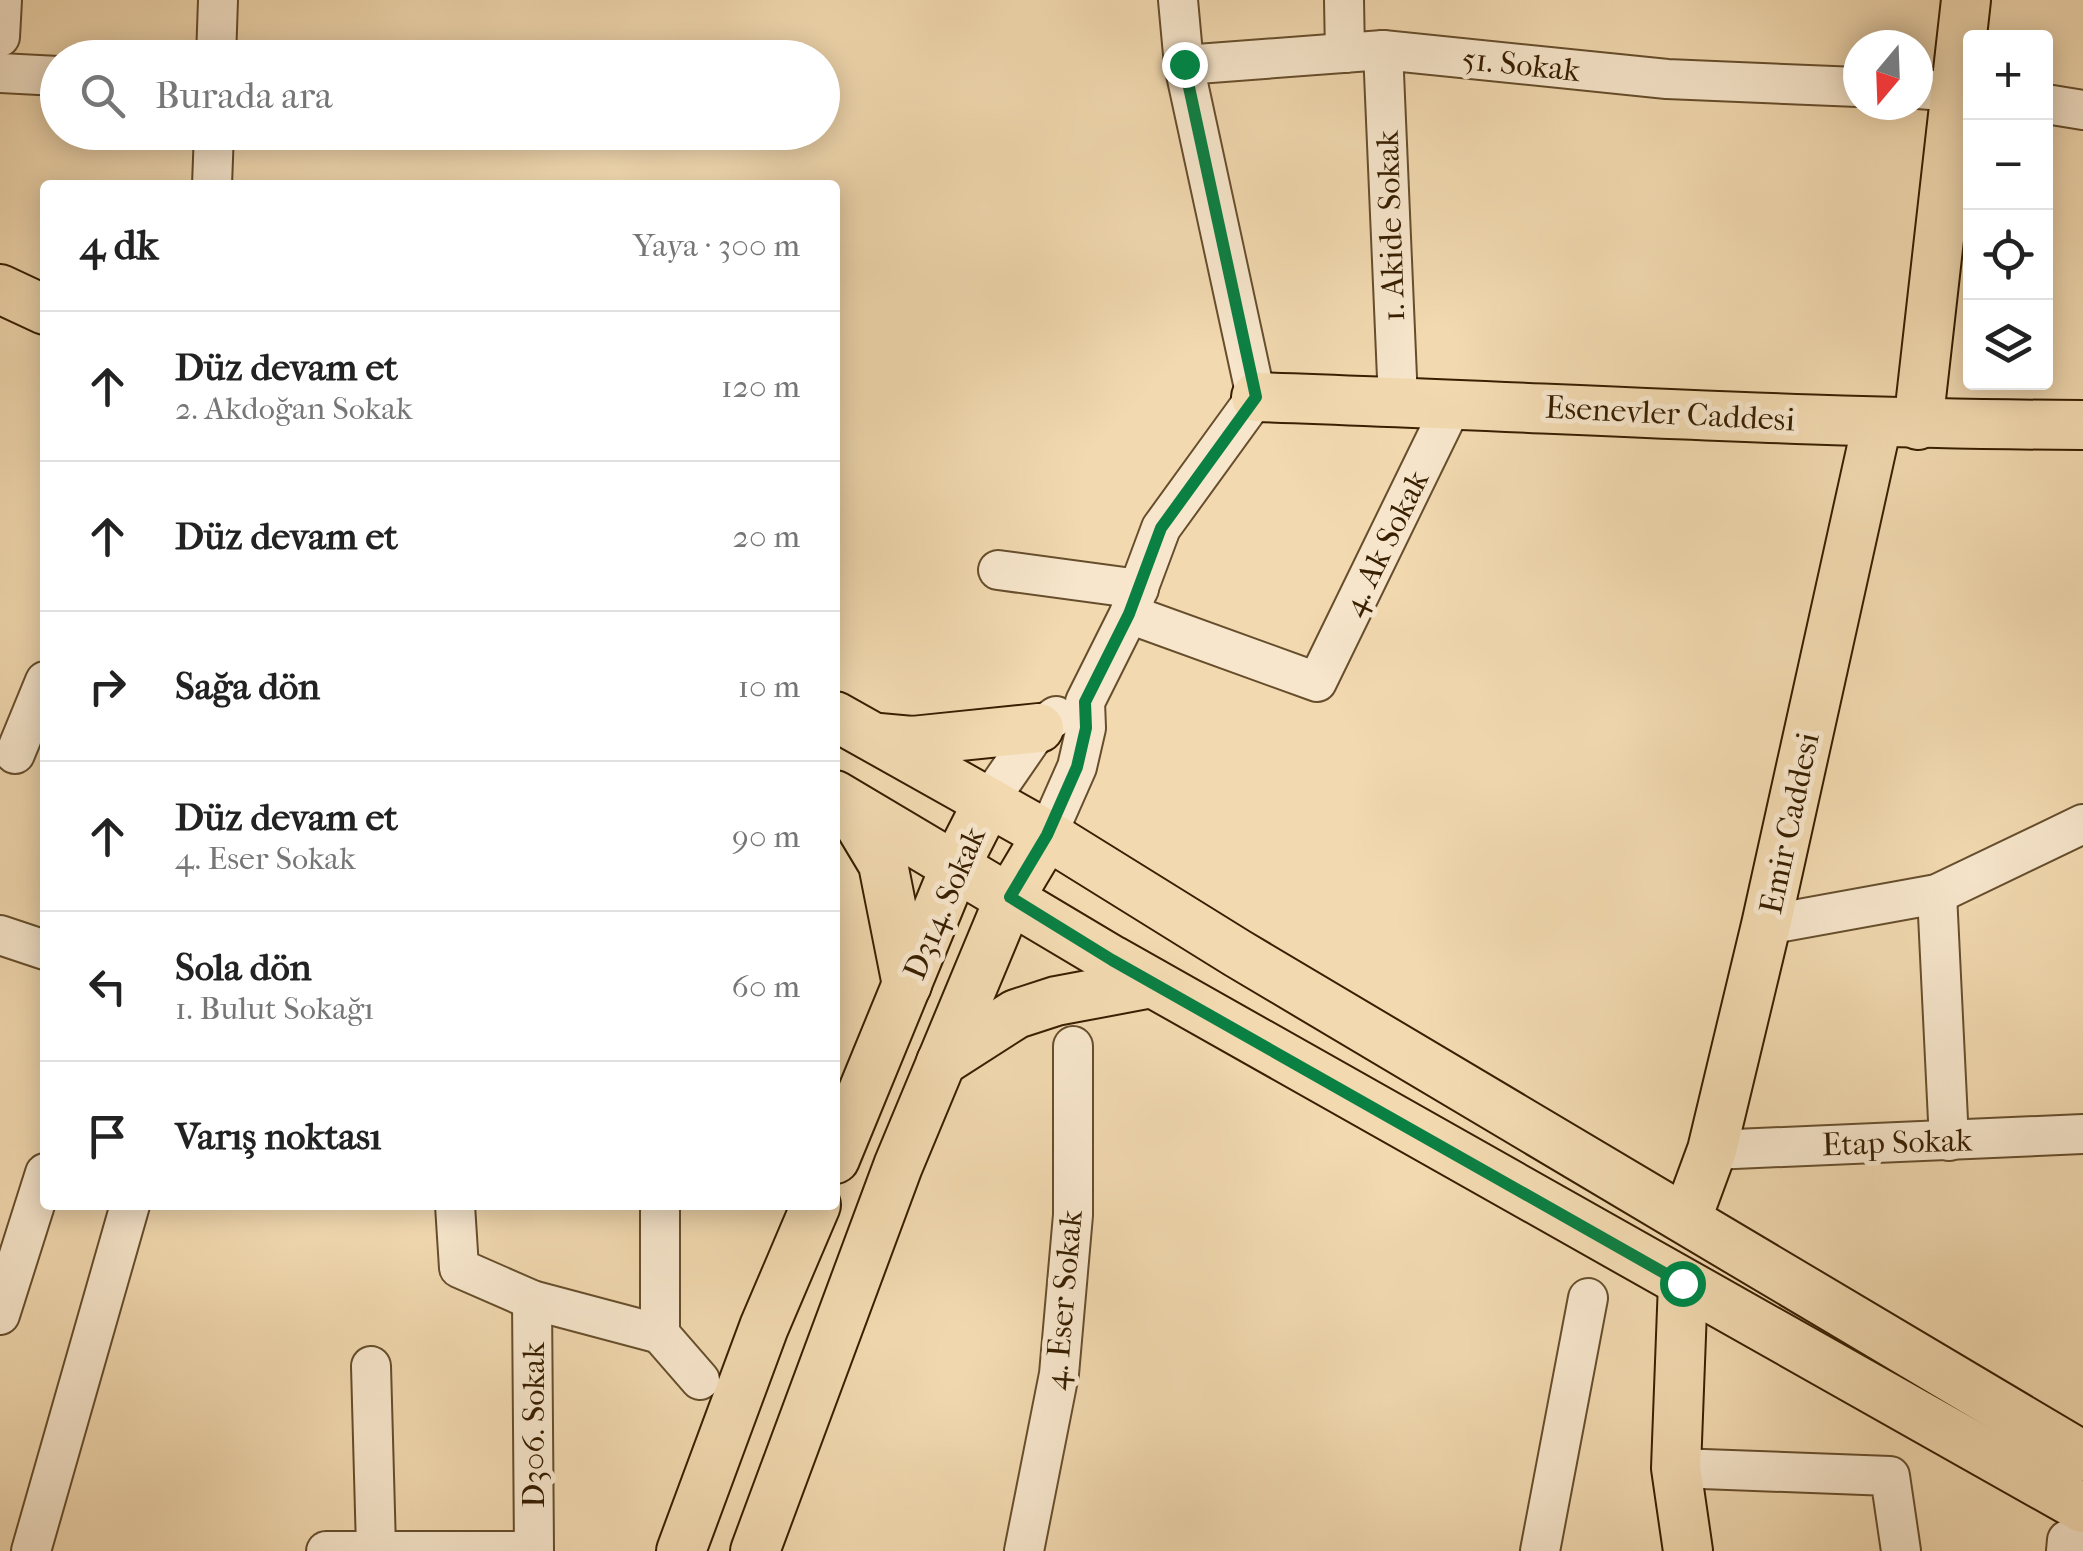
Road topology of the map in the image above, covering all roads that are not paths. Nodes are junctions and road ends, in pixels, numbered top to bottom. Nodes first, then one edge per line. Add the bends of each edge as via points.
1 (2, 0) edge
2 (218, 0) edge
3 (1178, 0) edge
4 (1344, 0) edge
5 (1966, 0) edge
6 (0, 37) edge
7 (217, 40) edge
8 (1383, 50) junction
9 (1345, 53) junction
10 (1184, 64) junction
11 (0, 73) edge
12 (40, 75) edge
13 (1843, 86) edge
14 (1949, 91) edge
15 (2053, 105) edge
16 (2083, 110) edge
17 (213, 150) edge
18 (212, 180) edge
19 (0, 289) edge
20 (40, 308) edge
21 (1256, 397) junction
22 (1398, 402) junction
23 (1453, 403) junction
24 (1898, 425) junction
25 (2083, 425) edge
26 (998, 570) dead end
27 (1134, 602) junction
28 (40, 696) edge
29 (1085, 702) junction
30 (854, 727) edge
31 (1039, 728) junction
32 (20, 756) edge
33 (840, 798) edge
34 (988, 802) junction
35 (2083, 824) edge
36 (1047, 835) junction
37 (955, 867) junction
38 (1937, 894) junction
39 (1010, 897) junction
40 (1766, 925) junction
41 (0, 935) edge
42 (40, 948) edge
43 (1132, 972) junction
44 (904, 996) junction
45 (1073, 1046) dead end
46 (942, 1062) junction
47 (2083, 1134) edge
48 (1949, 1141) junction
49 (840, 1147) edge
50 (1712, 1150) junction
51 (40, 1189) edge
52 (129, 1210) edge
53 (455, 1210) edge
54 (660, 1210) edge
55 (814, 1210) edge
56 (1687, 1218) junction
57 (1682, 1283) junction
58 (1588, 1298) dead end
59 (532, 1300) junction
60 (0, 1315) edge
61 (660, 1334) junction
62 (371, 1366) dead end
63 (700, 1380) dead end
64 (2083, 1456) edge
65 (1676, 1468) junction
66 (2072, 1533) edge
67 (376, 1548) junction
68 (31, 1551) edge
69 (326, 1551) edge
70 (524, 1551) edge
71 (534, 1551) edge
72 (682, 1551) edge
73 (754, 1551) edge
74 (1024, 1551) edge
75 (1540, 1551) edge
76 (1688, 1551) edge
77 (1902, 1551) edge

1 - 6 street
2 - 7 street
3 - 10 street
4 - 9 street
5 - 14 main road, Emir Caddesi
8 - 9 street, 51. Sokak
8 - 13 street, 51. Sokak via 1667,79
8 - 22 street, 1. Akide Sokak
9 - 10 street, 51. Sokak
10 - 21 street
11 - 12 street
14 - 24 main road, Emir Caddesi
15 - 16 street
17 - 18 street
19 - 20 main road
21 - 22 main road, Esenevler Caddesi
21 - 27 street via 1161,528
22 - 23 main road, Esenevler Caddesi
23 - 24 main road, Esenevler Caddesi
23 - 27 street, 4. Ak Sokak via 1317,682
24 - 25 main road, Esenevler Caddesi
24 - 40 main road, Emir Caddesi
26 - 27 street
27 - 29 street
28 - 32 street
29 - 31 street
29 - 36 street via 1077,767
30 - 31 main road via 912,741
30 - 34 main road
31 - 34 street
33 - 37 main road
33 - 44 main road via 883,864
34 - 36 main road
34 - 37 main road, D314. Sokak
35 - 38 street
36 - 39 main road
36 - 56 main road
37 - 39 main road
37 - 44 main road, D314. Sokak
38 - 40 street
38 - 48 street
39 - 43 main road
39 - 46 main road
40 - 50 main road, Emir Caddesi
41 - 42 street
43 - 46 main road via 1016,1014
43 - 57 main road
44 - 49 main road, D314. Sokak
45 - 74 street, 4. Eser Sokak via 1072,1215 1059,1374
46 - 73 main road
47 - 48 street, Etap Sokak
48 - 50 street, Etap Sokak
50 - 56 main road, Emir Caddesi
51 - 60 street
52 - 68 street
53 - 59 street via 458,1268
54 - 61 street
55 - 72 main road
56 - 64 main road
57 - 65 main road
57 - 66 main road
58 - 75 street
59 - 61 street
59 - 71 street, D306. Sokak
61 - 63 street
62 - 67 street
65 - 76 main road
65 - 77 street via 1890,1476
67 - 69 street
67 - 70 street

